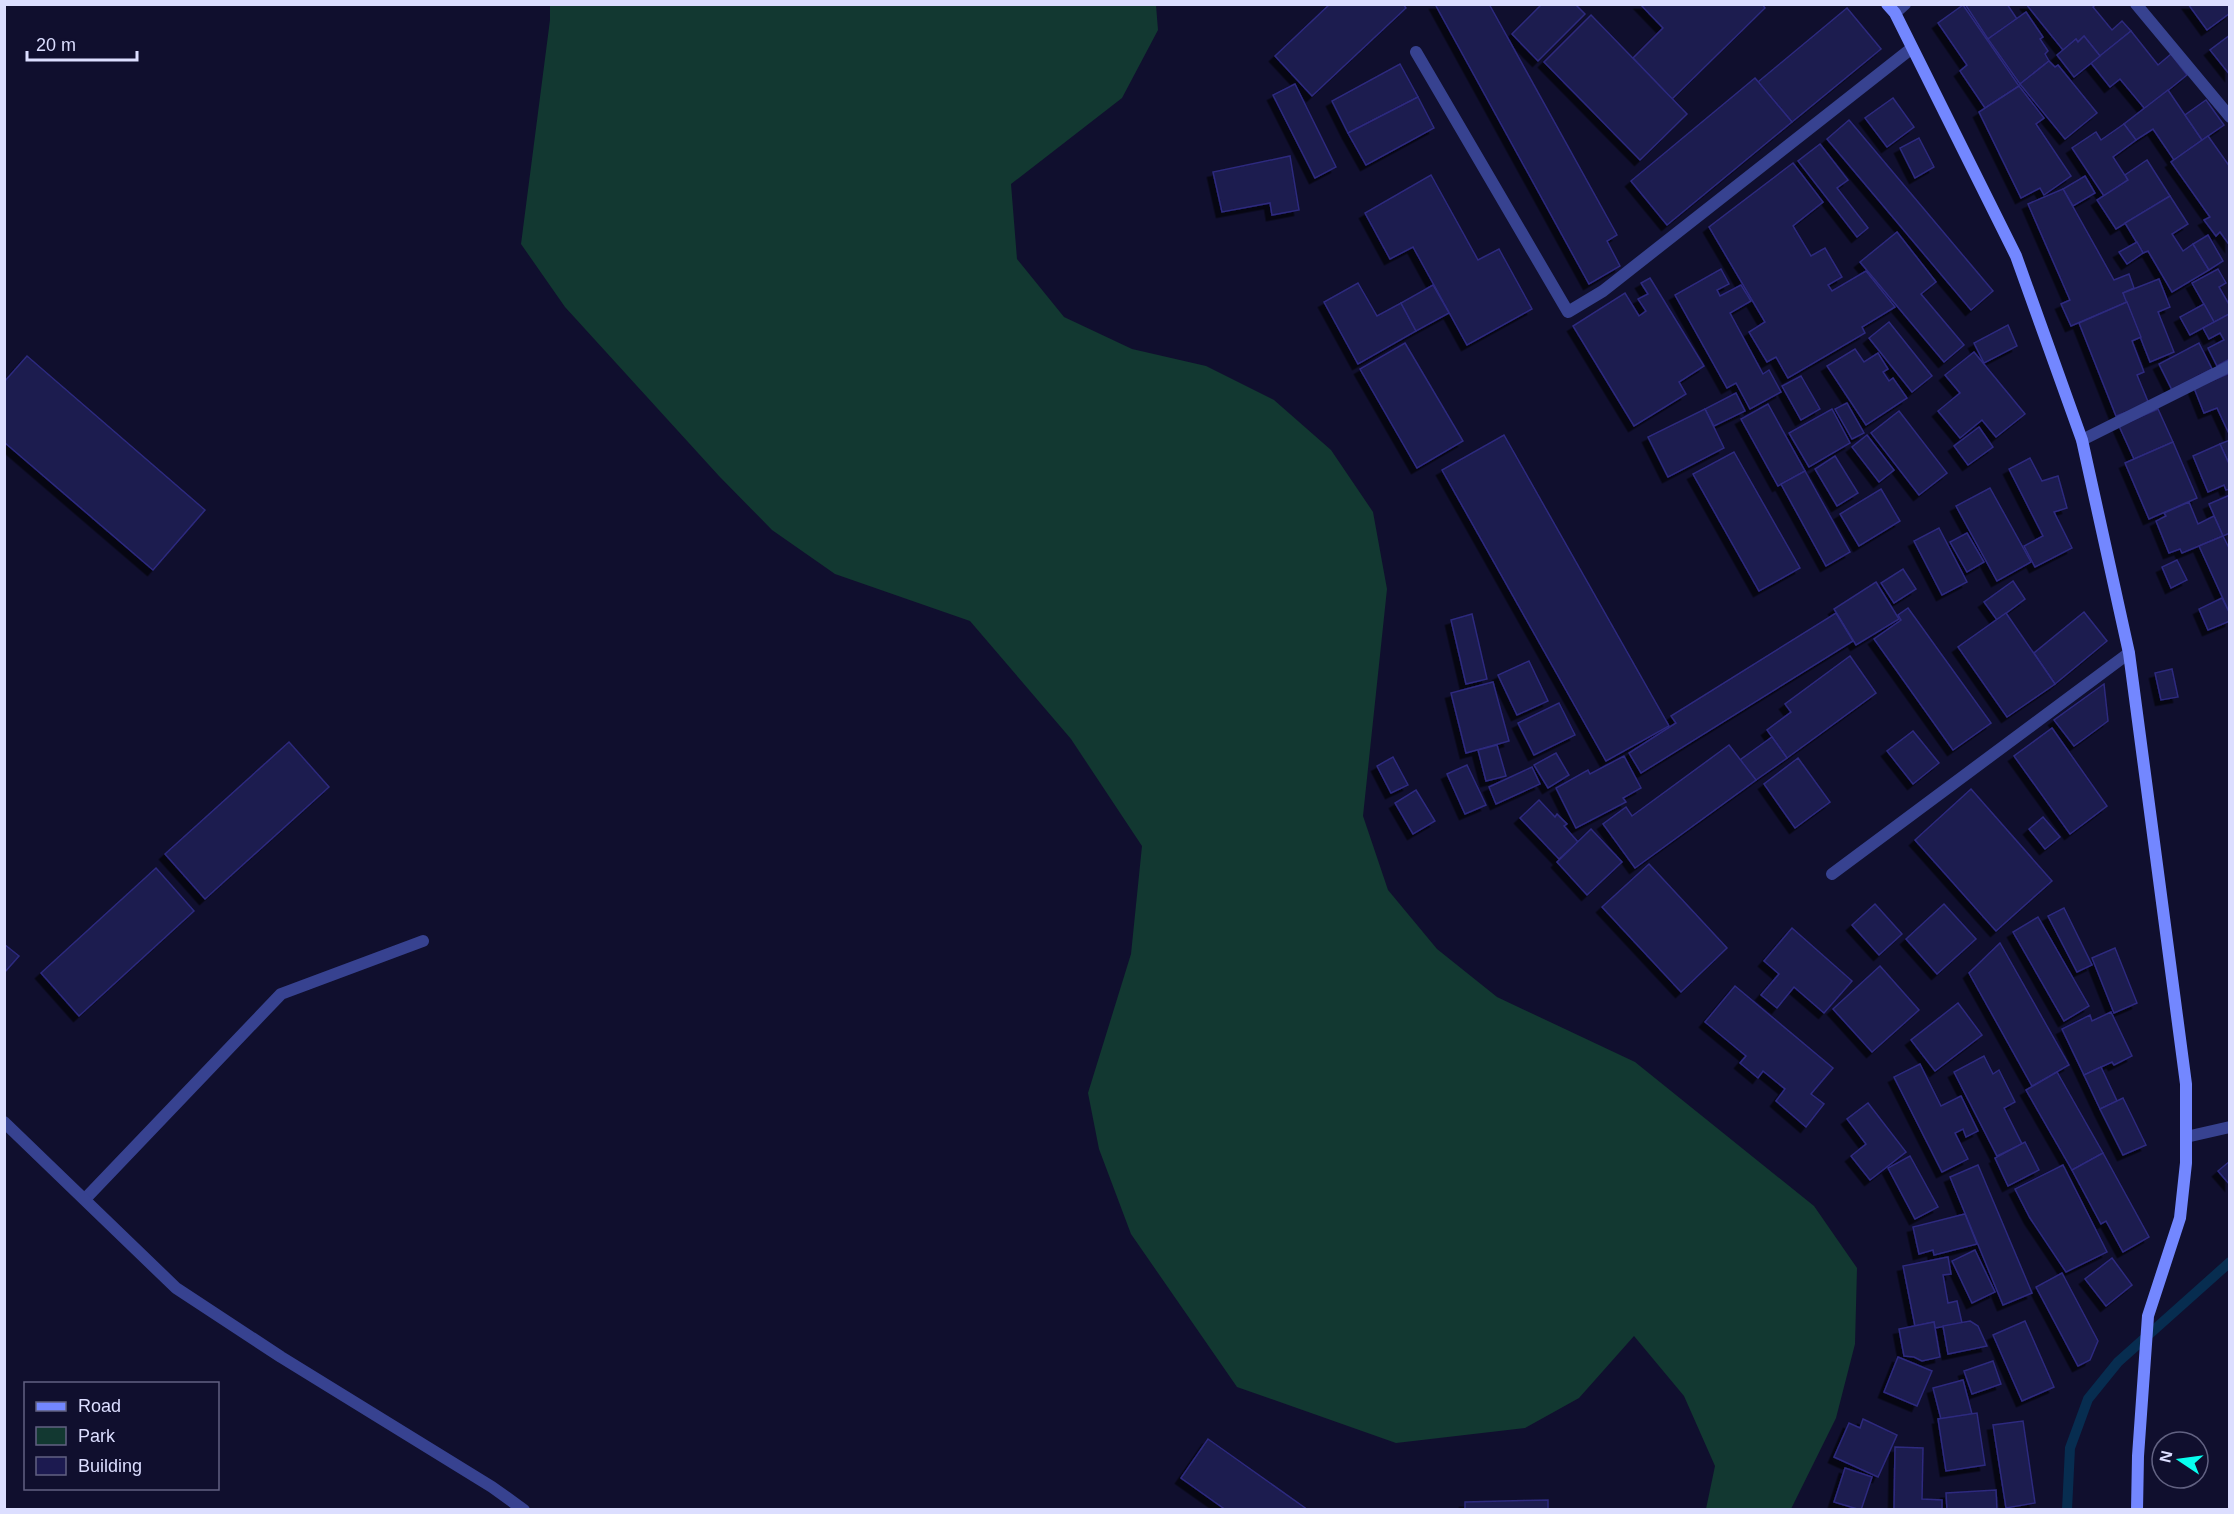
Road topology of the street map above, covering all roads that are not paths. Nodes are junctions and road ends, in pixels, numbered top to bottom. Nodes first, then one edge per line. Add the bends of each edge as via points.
1 (2136, 4) edge
2 (1896, 7) edge
3 (1912, 48) junction
4 (1416, 52) dead end
5 (2229, 117) edge
6 (2229, 366) edge
7 (2082, 440) junction
8 (2129, 653) junction
9 (1832, 874) dead end
10 (423, 941) dead end
11 (4, 1122) edge
12 (2229, 1127) edge
13 (2186, 1137) junction
14 (85, 1199) junction
15 (524, 1509) edge
16 (2138, 1509) edge

1 - 5 street
2 - 3 main road
3 - 4 street via 1603,291 1568,312
3 - 7 main road via 2016,256
6 - 7 street
7 - 8 main road
8 - 9 street
8 - 13 main road via 2186,1084
10 - 14 street via 281,994
11 - 14 street
12 - 13 street
13 - 16 main road via 2180,1218 2148,1316
14 - 15 street via 176,1288

